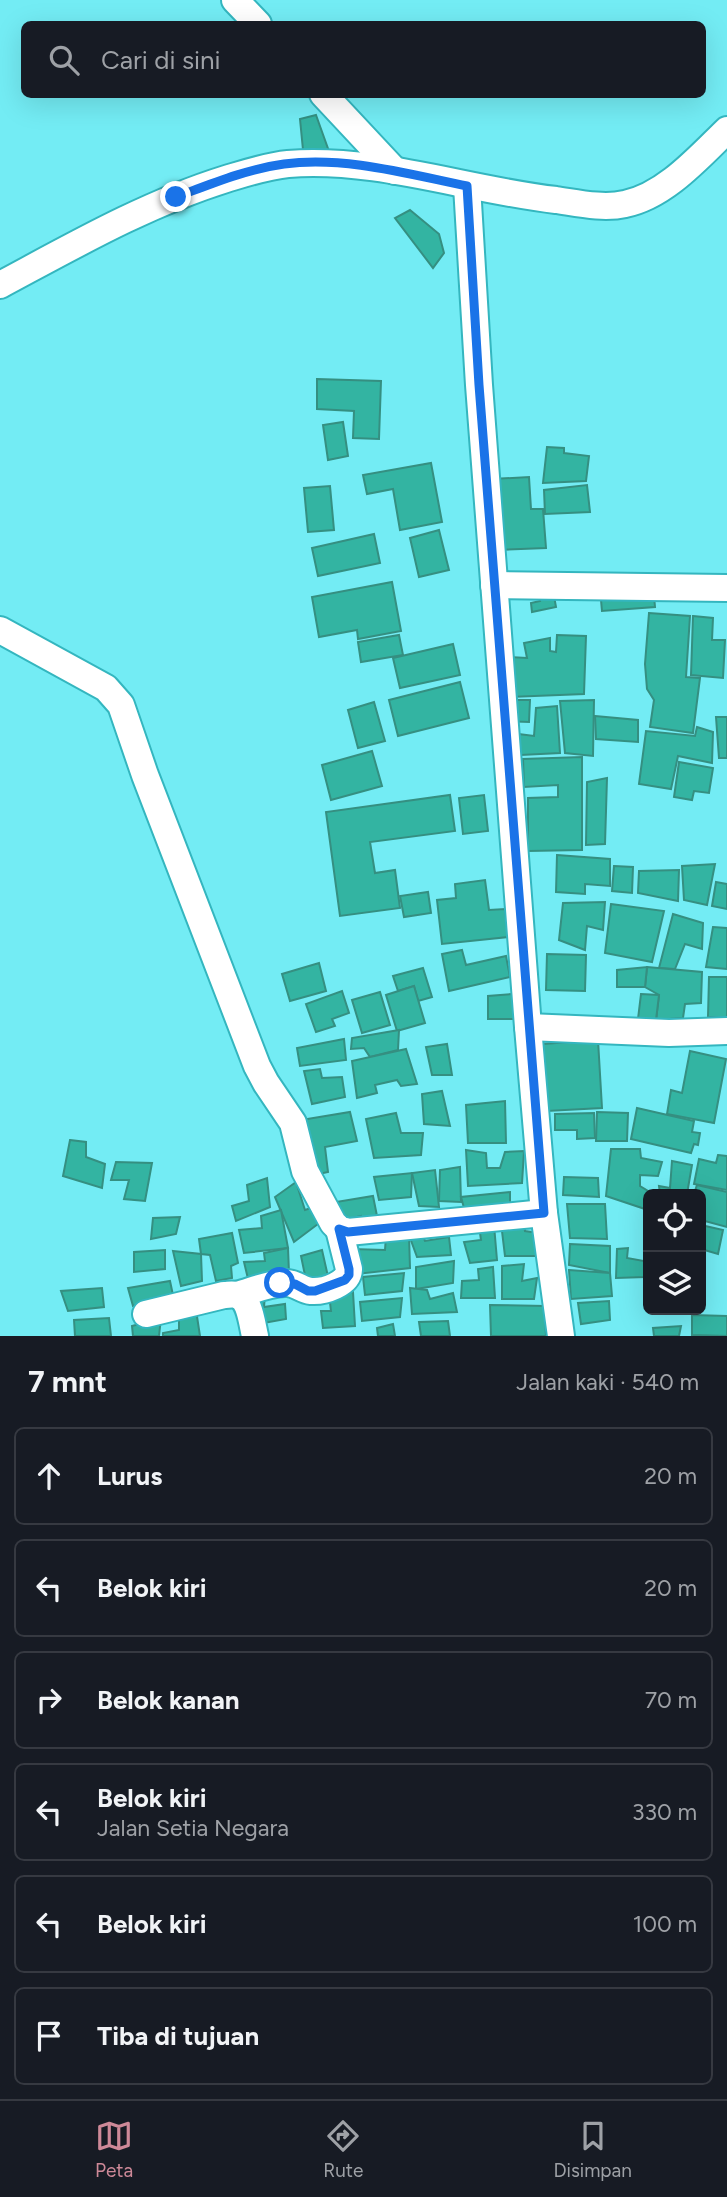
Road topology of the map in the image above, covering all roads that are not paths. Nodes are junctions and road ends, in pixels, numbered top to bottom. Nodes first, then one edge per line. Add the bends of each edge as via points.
1 (235, 0) edge
2 (255, 21) edge
3 (327, 98) edge
4 (727, 130) edge
5 (395, 171) junction
6 (467, 186) junction
7 (0, 285) edge
8 (494, 586) junction
9 (727, 588) edge
10 (0, 631) edge
11 (528, 1027) junction
12 (727, 1031) edge
13 (544, 1213) junction
14 (339, 1229) junction
15 (237, 1295) junction
16 (146, 1314) dead end
17 (255, 1336) edge
18 (561, 1336) edge

1 - 2 street
3 - 5 street
4 - 6 street via 678,176 624,204 592,205
5 - 6 street
5 - 7 street via 308,163 246,173 165,201
6 - 8 street
8 - 9 street
8 - 11 street
10 - 14 street via 106,688 121,705 257,1066 293,1123 304,1171
11 - 12 street
11 - 13 street
13 - 14 street via 348,1232
13 - 18 street
14 - 15 street via 349,1269 345,1280 315,1291 288,1282
15 - 16 street
15 - 17 street via 249,1310

